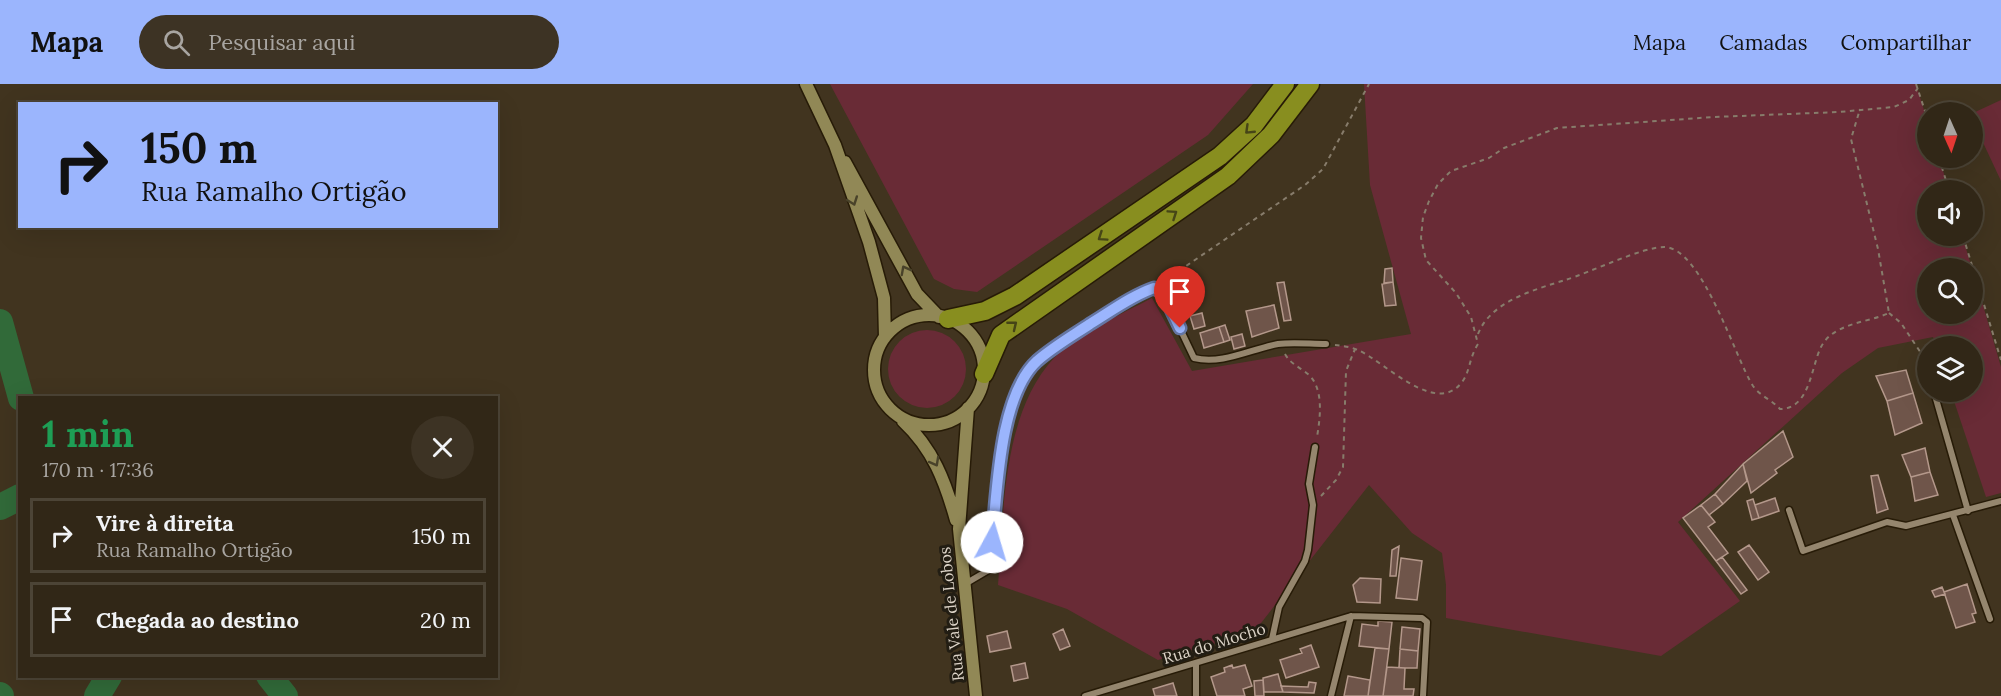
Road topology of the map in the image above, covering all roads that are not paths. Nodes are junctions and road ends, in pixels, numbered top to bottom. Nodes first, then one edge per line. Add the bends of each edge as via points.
1 (806, 84) edge
2 (1285, 84) edge
3 (1310, 84) edge
4 (835, 146) junction
5 (944, 318) junction
6 (885, 337) junction
7 (1326, 344) road end
8 (984, 374) junction
9 (1937, 402) edge
10 (968, 408) junction
11 (899, 417) junction
12 (1315, 447) road end
13 (2001, 501) edge
14 (1789, 510) dead end
15 (1968, 510) junction
16 (1953, 515) junction
17 (959, 530) junction
18 (964, 585) junction
19 (1351, 615) junction
20 (1990, 619) dead end
21 (1272, 639) junction
22 (1196, 663) junction
23 (976, 696) edge
24 (1085, 696) edge
25 (1197, 696) edge
26 (1331, 696) edge
27 (1423, 696) edge

1 - 4 main road
2 -> 5 highway via 1254,125 1203,169 1015,296 985,311
8 -> 3 highway via 1001,335 1228,176 1271,135
5 -> 4 main road via 917,294
4 -> 6 main road via 879,274 886,315
5 - 6 main road via 909,319
5 - 8 main road via 961,326 975,341
6 - 11 main road via 874,368 876,387 885,404
7 - 18 street via 1280,344 1219,359 1194,358 1163,293 1154,288 1102,317 1035,363 1015,398 1003,436 987,572
8 - 10 main road via 979,393
9 - 15 street
10 - 11 main road via 957,418 935,425 912,423
10 - 17 main road
11 -> 17 main road via 922,438 939,469
12 - 21 street via 1309,484 1313,505 1305,561 1278,607
13 - 15 street
14 - 16 street via 1803,551 1887,522 1906,526
15 - 16 street
16 - 20 street
17 - 18 main road, Rua Vale de Lobos
18 - 23 main road, Rua Vale de Lobos
19 - 21 street, Rua do Mocho
19 - 26 street
19 - 27 street, Rua do Mocho via 1422,618 1427,622
21 - 22 street, Rua do Mocho
22 - 24 street, Rua do Mocho
22 - 25 street

